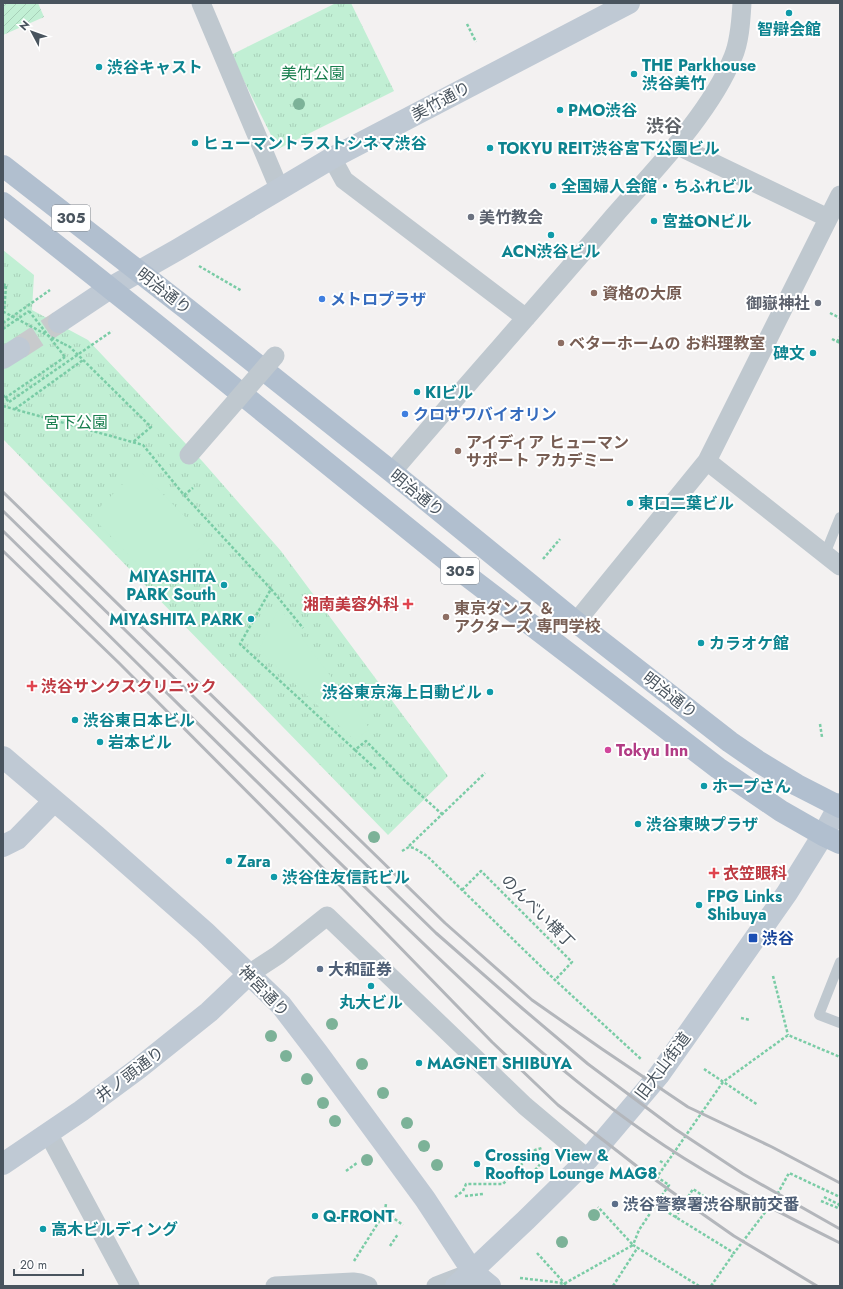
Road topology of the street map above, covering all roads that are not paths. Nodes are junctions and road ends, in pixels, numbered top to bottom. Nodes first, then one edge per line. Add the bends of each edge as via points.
1 (201, 3) edge
2 (629, 3) edge
3 (742, 3) edge
4 (676, 145) junction
5 (332, 158) junction
6 (3, 166) edge
7 (279, 188) junction
8 (840, 195) edge
9 (3, 203) edge
10 (828, 218) junction
11 (139, 271) junction
12 (110, 288) junction
13 (526, 318) junction
14 (59, 322) tunnel mouth
15 (275, 356) dead end
16 (189, 455) dead end
17 (707, 461) junction
18 (392, 472) junction
19 (840, 517) edge
20 (833, 560) edge
21 (576, 622) junction
22 (3, 757) edge
23 (54, 801) junction
24 (840, 806) edge
25 (831, 839) edge
26 (3, 846) edge
27 (840, 962) edge
28 (249, 974) junction
29 (840, 1023) edge
30 (48, 1133) junction
31 (588, 1159) junction
32 (3, 1164) edge
33 (472, 1279) edge
34 (130, 1286) edge
35 (276, 1286) edge
36 (368, 1286) edge
37 (436, 1286) edge
38 (456, 1286) edge
39 (490, 1286) edge

1 - 7 street
2 - 5 street, 美竹通り
3 - 4 street via 734,56 719,85
4 - 10 street
4 - 13 street
5 - 7 street, 美竹通り
5 - 13 street via 344,180
6 - 11 main road, 明治通り / 305
7 - 11 street, 美竹通り
8 - 10 street
9 - 12 main road, 明治通り / 305
10 - 17 street
11 - 12 street, 美竹通り
11 - 18 main road, 明治通り / 305
12 - 14 street, 美竹通り
12 - 25 main road, 明治通り / 305 via 449,562 718,768 781,811
13 - 18 street
15 - 16 street, bridge
17 - 20 street
17 - 21 street
18 - 21 main road, 明治通り / 305
19 - 20 lane
21 - 24 main road, 明治通り / 305 via 736,746 797,785
22 - 23 street, 神宮通り
23 - 26 street via 17,838
23 - 28 street, 神宮通り
24 - 25 street, 旧大山街道
25 - 31 street, 旧大山街道 via 787,893 659,1075
27 - 29 lane via 820,1015
28 - 30 street, 井ノ頭通り via 209,1012 139,1068
28 - 31 street via 278,955 327,916 526,1106
28 - 33 street, 神宮通り via 281,1004 317,1052 431,1209
30 - 32 street, 井ノ頭通り
30 - 34 street
31 - 33 street, 旧大山街道
33 - 37 street
33 - 38 street, 旧大山街道
33 - 39 street, 神宮通り
35 - 36 street via 353,1282

